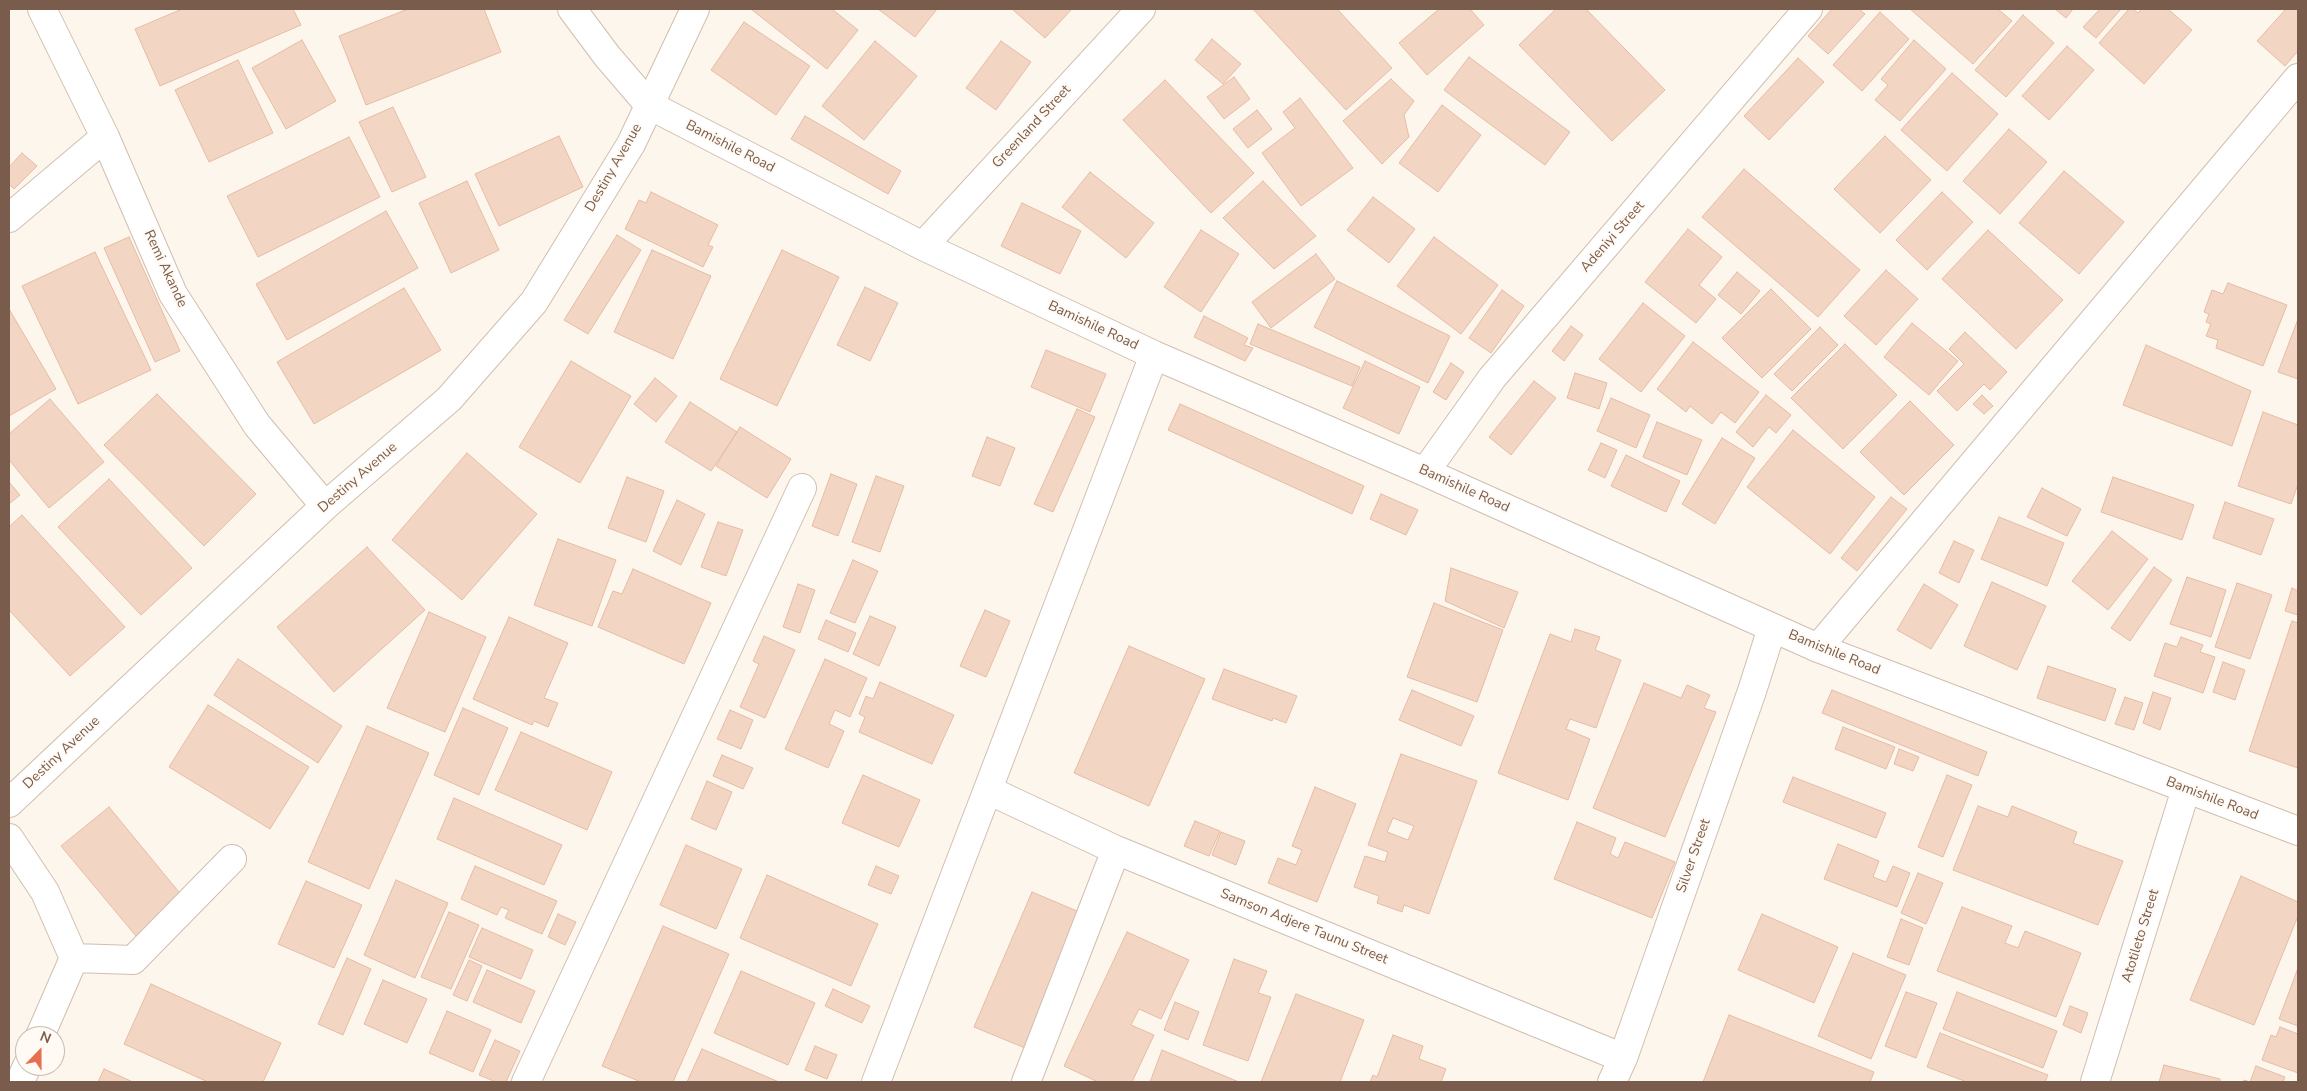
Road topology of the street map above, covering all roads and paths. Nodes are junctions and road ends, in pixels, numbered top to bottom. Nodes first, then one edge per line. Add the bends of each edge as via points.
1 (42, 9) edge
2 (572, 9) edge
3 (695, 9) edge
4 (1141, 9) edge
5 (1808, 9) edge
6 (2294, 91) edge
7 (649, 105) junction
8 (105, 137) junction
9 (9, 218) edge
10 (923, 246) junction
11 (1154, 355) junction
12 (1425, 472) junction
13 (802, 488) dead end
14 (325, 506) junction
15 (1772, 628) junction
16 (1818, 648) junction
17 (988, 790) junction
18 (2186, 790) junction
19 (9, 803) edge
20 (2298, 831) edge
21 (9, 838) edge
22 (1116, 850) junction
23 (232, 860) dead end
24 (74, 958) junction
25 (44, 1026) edge
26 (1618, 1070) edge
27 (526, 1082) edge
28 (876, 1082) edge
29 (1026, 1082) edge
30 (2095, 1082) edge

1 - 8 street, Remi Akande
2 - 7 street
3 - 7 street, Destiny Avenue
4 - 10 street, Greenland Street
5 - 12 street, Adeniyi Street via 1492,378
6 - 16 street
7 - 10 street, Bamishile Road
7 - 14 street, Destiny Avenue via 631,144 534,302 449,399
8 - 9 street
8 - 14 street, Remi Akande via 174,294 257,425
10 - 11 street, Bamishile Road
11 - 12 street, Bamishile Road
11 - 17 street
12 - 15 street, Bamishile Road
13 - 27 street
14 - 19 street, Destiny Avenue
15 - 16 street, Bamishile Road
15 - 26 street, Silver Street
16 - 18 street, Bamishile Road
17 - 22 street, Samson Adjere Taunu Street
17 - 28 street
18 - 20 street, Bamishile Road
18 - 30 street, Atotileto Street
21 - 24 street via 45,892
22 - 26 street, Samson Adjere Taunu Street
22 - 29 street
23 - 24 street via 133,960
24 - 25 street

